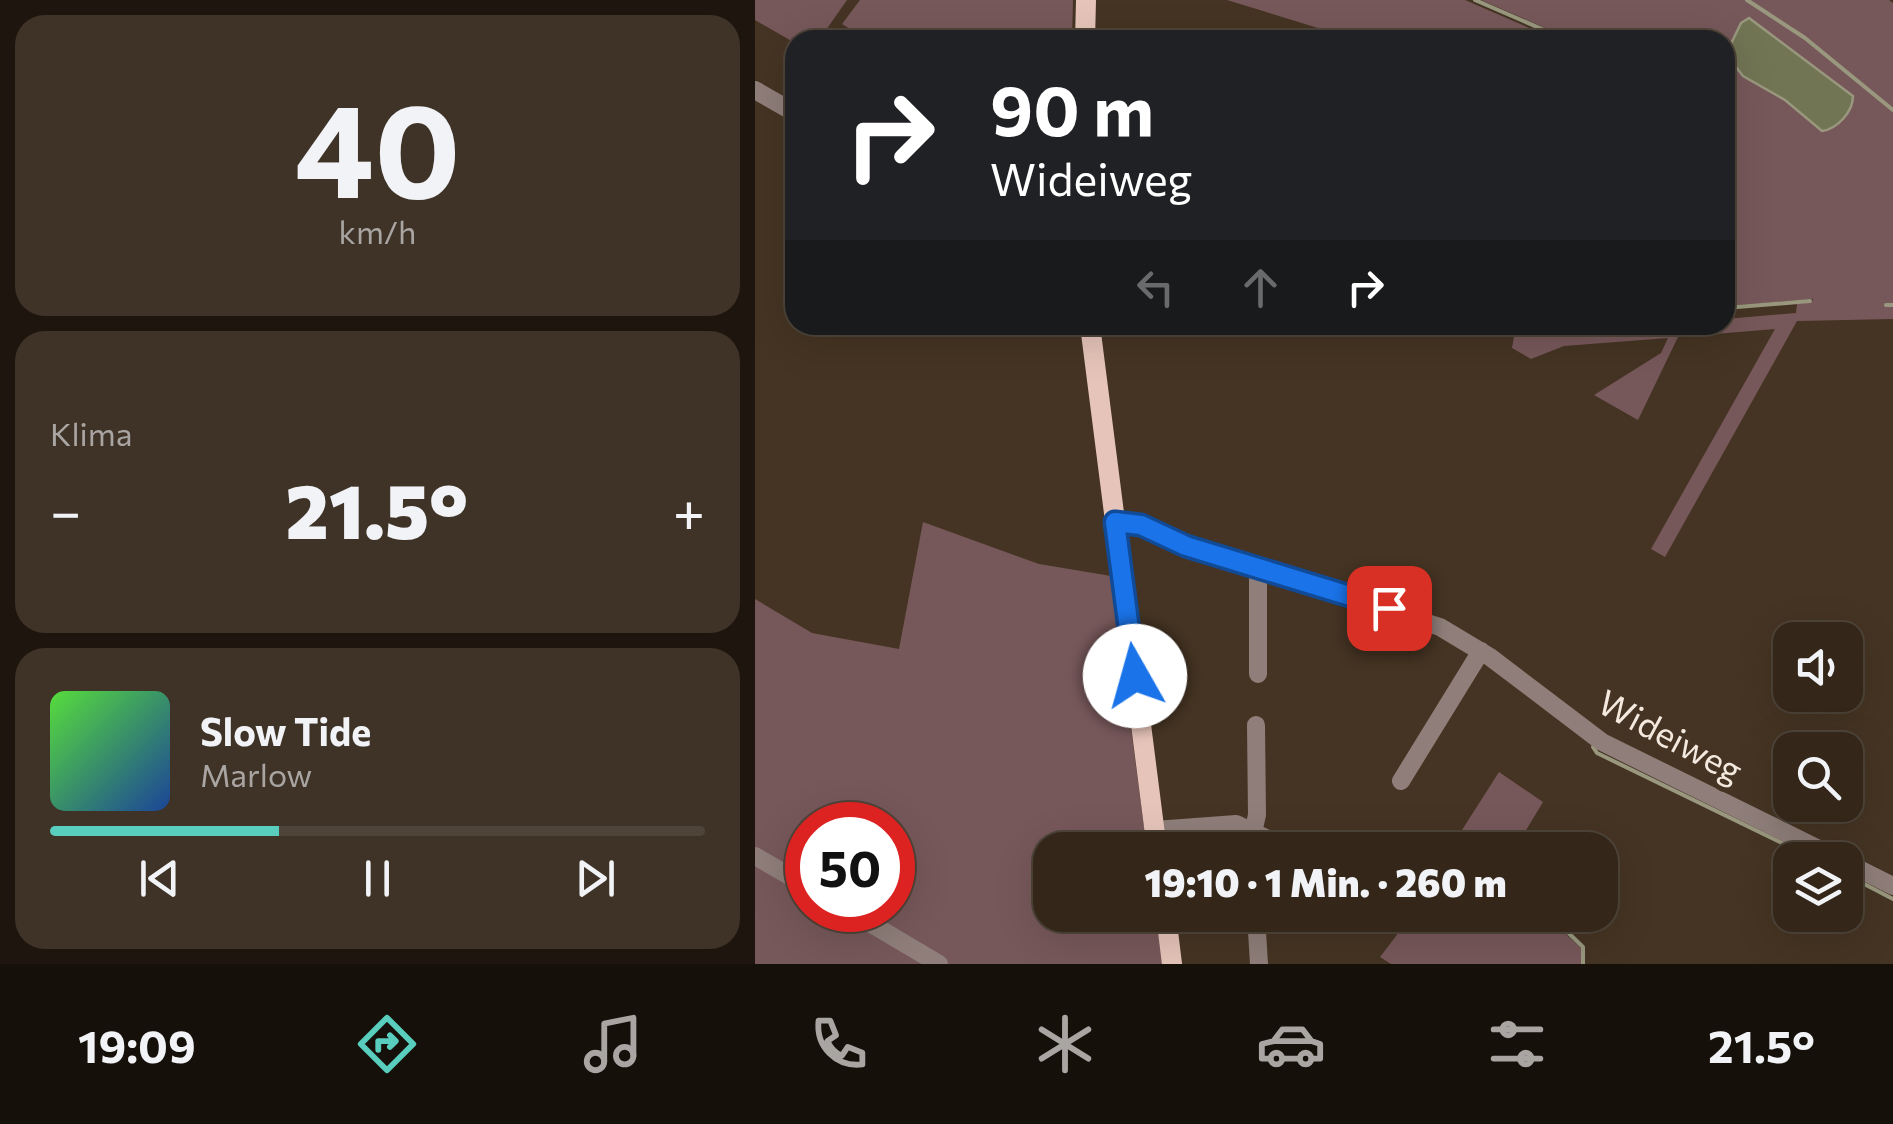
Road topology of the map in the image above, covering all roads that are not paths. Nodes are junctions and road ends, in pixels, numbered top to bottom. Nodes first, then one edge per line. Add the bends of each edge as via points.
1 (1086, 0) edge
2 (1085, 30) edge
3 (755, 90) edge
4 (785, 106) edge
5 (1090, 335) edge
6 (1115, 522) junction
7 (1257, 568) junction
8 (1481, 651) junction
9 (1258, 674) dead end
10 (1257, 725) dead end
11 (1401, 781) dead end
12 (1252, 831) joint
13 (1155, 832) edge
14 (1196, 832) edge
15 (1804, 842) edge
16 (755, 856) edge
17 (1863, 871) edge
18 (785, 873) edge
19 (1893, 886) edge
20 (885, 932) edge
21 (1168, 932) edge
22 (1256, 932) edge
23 (939, 964) edge
24 (1172, 964) edge
25 (1259, 964) edge

1 - 2 main road
3 - 4 street
5 - 6 main road
6 - 7 street, Wideiweg via 1141,525
6 - 13 main road
7 - 8 street, Wideiweg via 1440,627
7 - 9 street
8 - 11 street
8 - 15 street, Wideiweg via 1601,742
10 - 12 street
12 - 14 street via 1236,824
16 - 18 street
17 - 19 street, Wideiweg
20 - 23 street
21 - 24 main road
22 - 25 street

